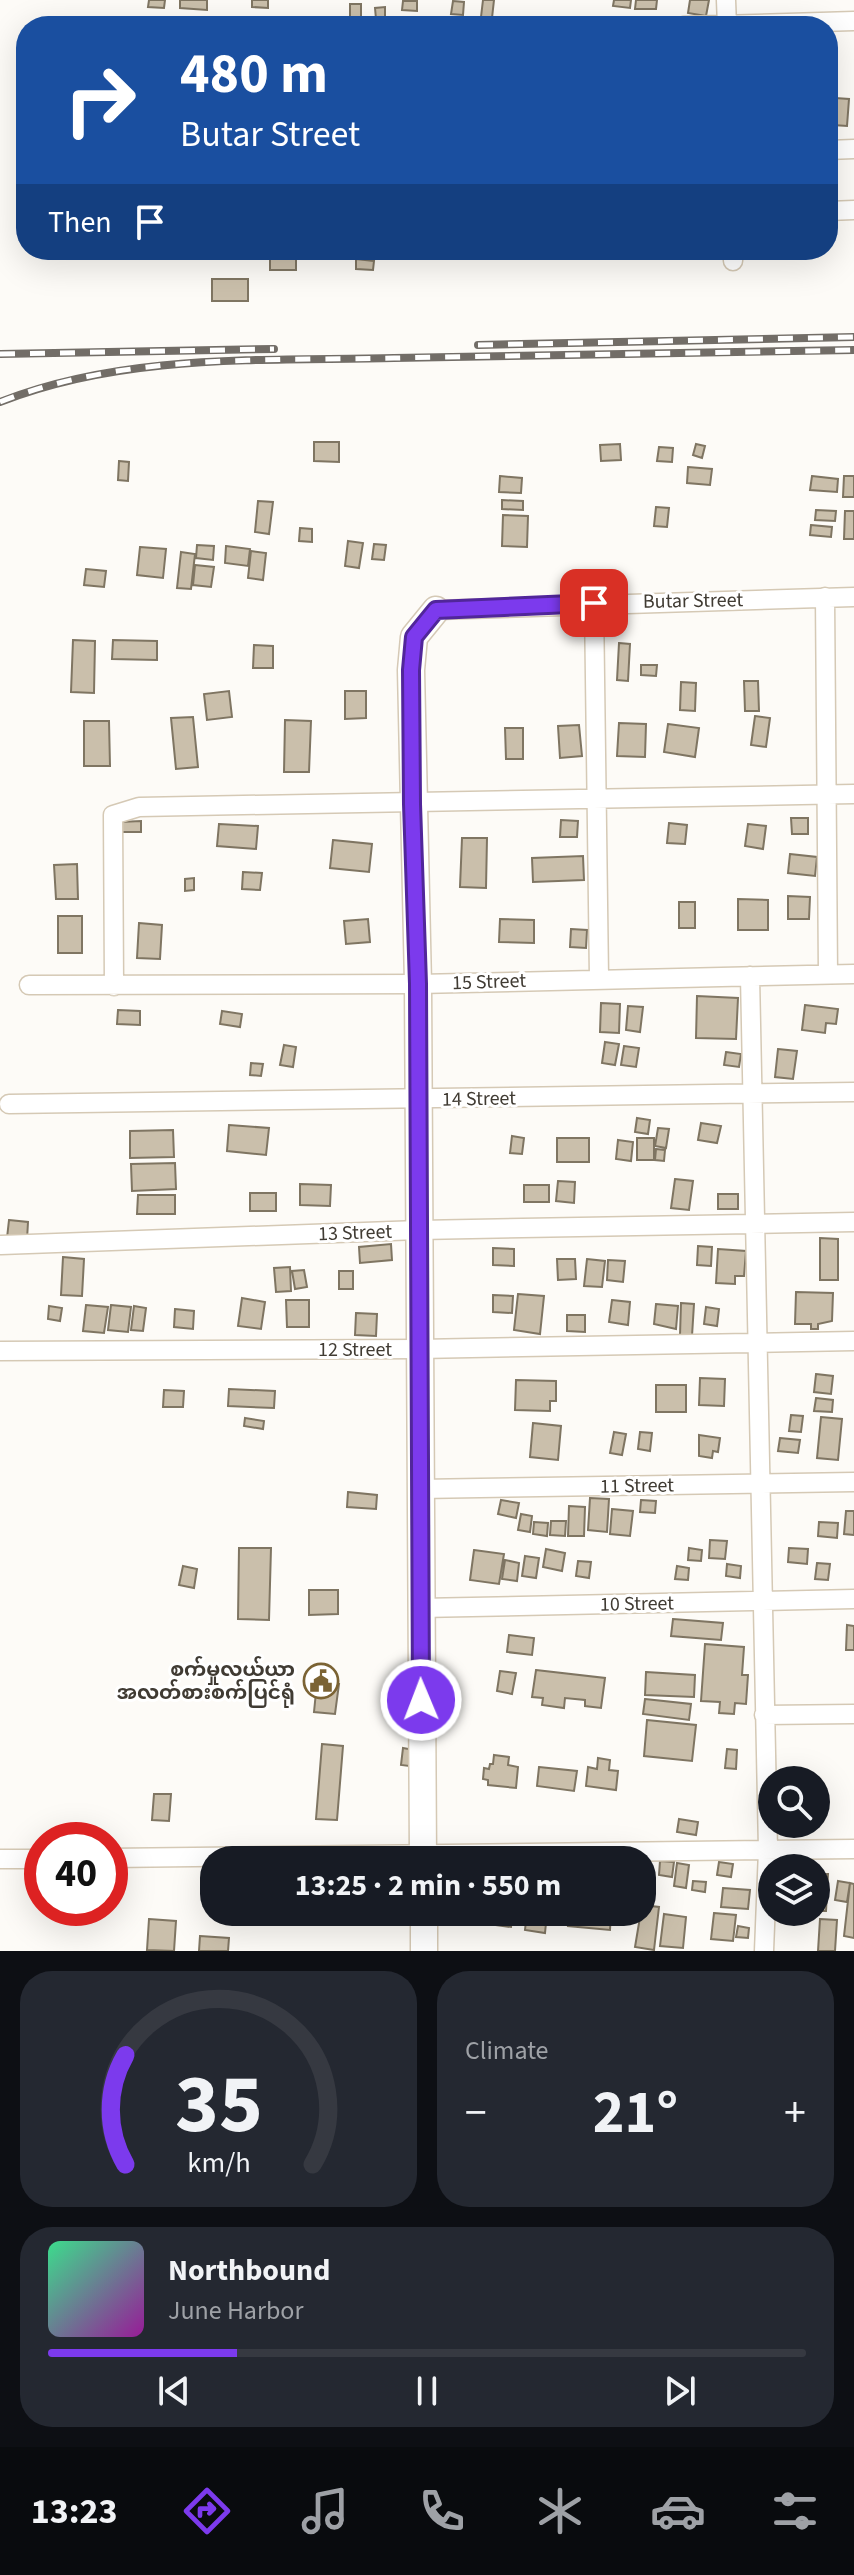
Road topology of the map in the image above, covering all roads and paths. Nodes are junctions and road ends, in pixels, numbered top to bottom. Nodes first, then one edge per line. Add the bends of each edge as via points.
1 (825, 597) junction
2 (854, 597) edge
3 (594, 603) junction
4 (436, 610) joint
5 (854, 794) edge
6 (827, 795) junction
7 (596, 800) junction
8 (412, 804) junction
9 (828, 974) junction
10 (854, 974) edge
11 (750, 976) junction
12 (599, 978) junction
13 (418, 984) junction
14 (29, 985) dead end
15 (114, 986) junction
16 (854, 1092) edge
17 (752, 1094) junction
18 (418, 1100) junction
19 (9, 1104) dead end
20 (854, 1222) edge
21 (755, 1224) junction
22 (419, 1230) junction
23 (1, 1245) edge
24 (854, 1341) edge
25 (757, 1343) junction
26 (419, 1349) junction
27 (0, 1351) edge
28 (854, 1482) edge
29 (760, 1483) junction
30 (420, 1489) junction
31 (854, 1599) edge
32 (762, 1601) junction
33 (420, 1608) junction
34 (854, 1714) edge
35 (764, 1715) junction
36 (423, 1846) edge
37 (854, 1849) edge
38 (768, 1850) junction
39 (656, 1852) edge
40 (128, 1858) edge
41 (200, 1858) edge
42 (0, 1859) edge
43 (24, 1859) edge
44 (424, 1926) edge
45 (424, 1951) edge
46 (764, 1951) edge

1 - 2 street, Butar Street
1 - 3 street, Butar Street
1 - 6 street
3 - 4 street, Butar Street
3 - 7 street
4 - 8 street via 414,637
5 - 6 street
6 - 7 street
6 - 9 street
7 - 8 street
7 - 12 street
8 - 13 street
8 - 15 street via 139,807 113,815
9 - 10 street, 15 Street
9 - 11 street, 15 Street
11 - 12 street, 15 Street
11 - 17 street
12 - 13 street, 15 Street
13 - 15 street, 15 Street
13 - 18 street
14 - 15 street, 15 Street
16 - 17 street, 14 Street
17 - 18 street, 14 Street
17 - 21 street
18 - 19 street, 14 Street
18 - 22 street
20 - 21 street, 13 Street
21 - 22 street, 13 Street
21 - 25 street
22 - 23 street, 13 Street
22 - 26 street
24 - 25 street, 12 Street
25 - 26 street, 12 Street
25 - 29 street
26 - 27 street, 12 Street
26 - 30 street
28 - 29 street, 11 Street
29 - 30 street, 11 Street
29 - 32 street
30 - 33 street
31 - 32 street, 10 Street
32 - 33 street, 10 Street
32 - 35 street
33 - 36 street
34 - 35 street
35 - 38 street
37 - 38 street
38 - 39 street
38 - 46 street
40 - 41 street
42 - 43 street
44 - 45 street

